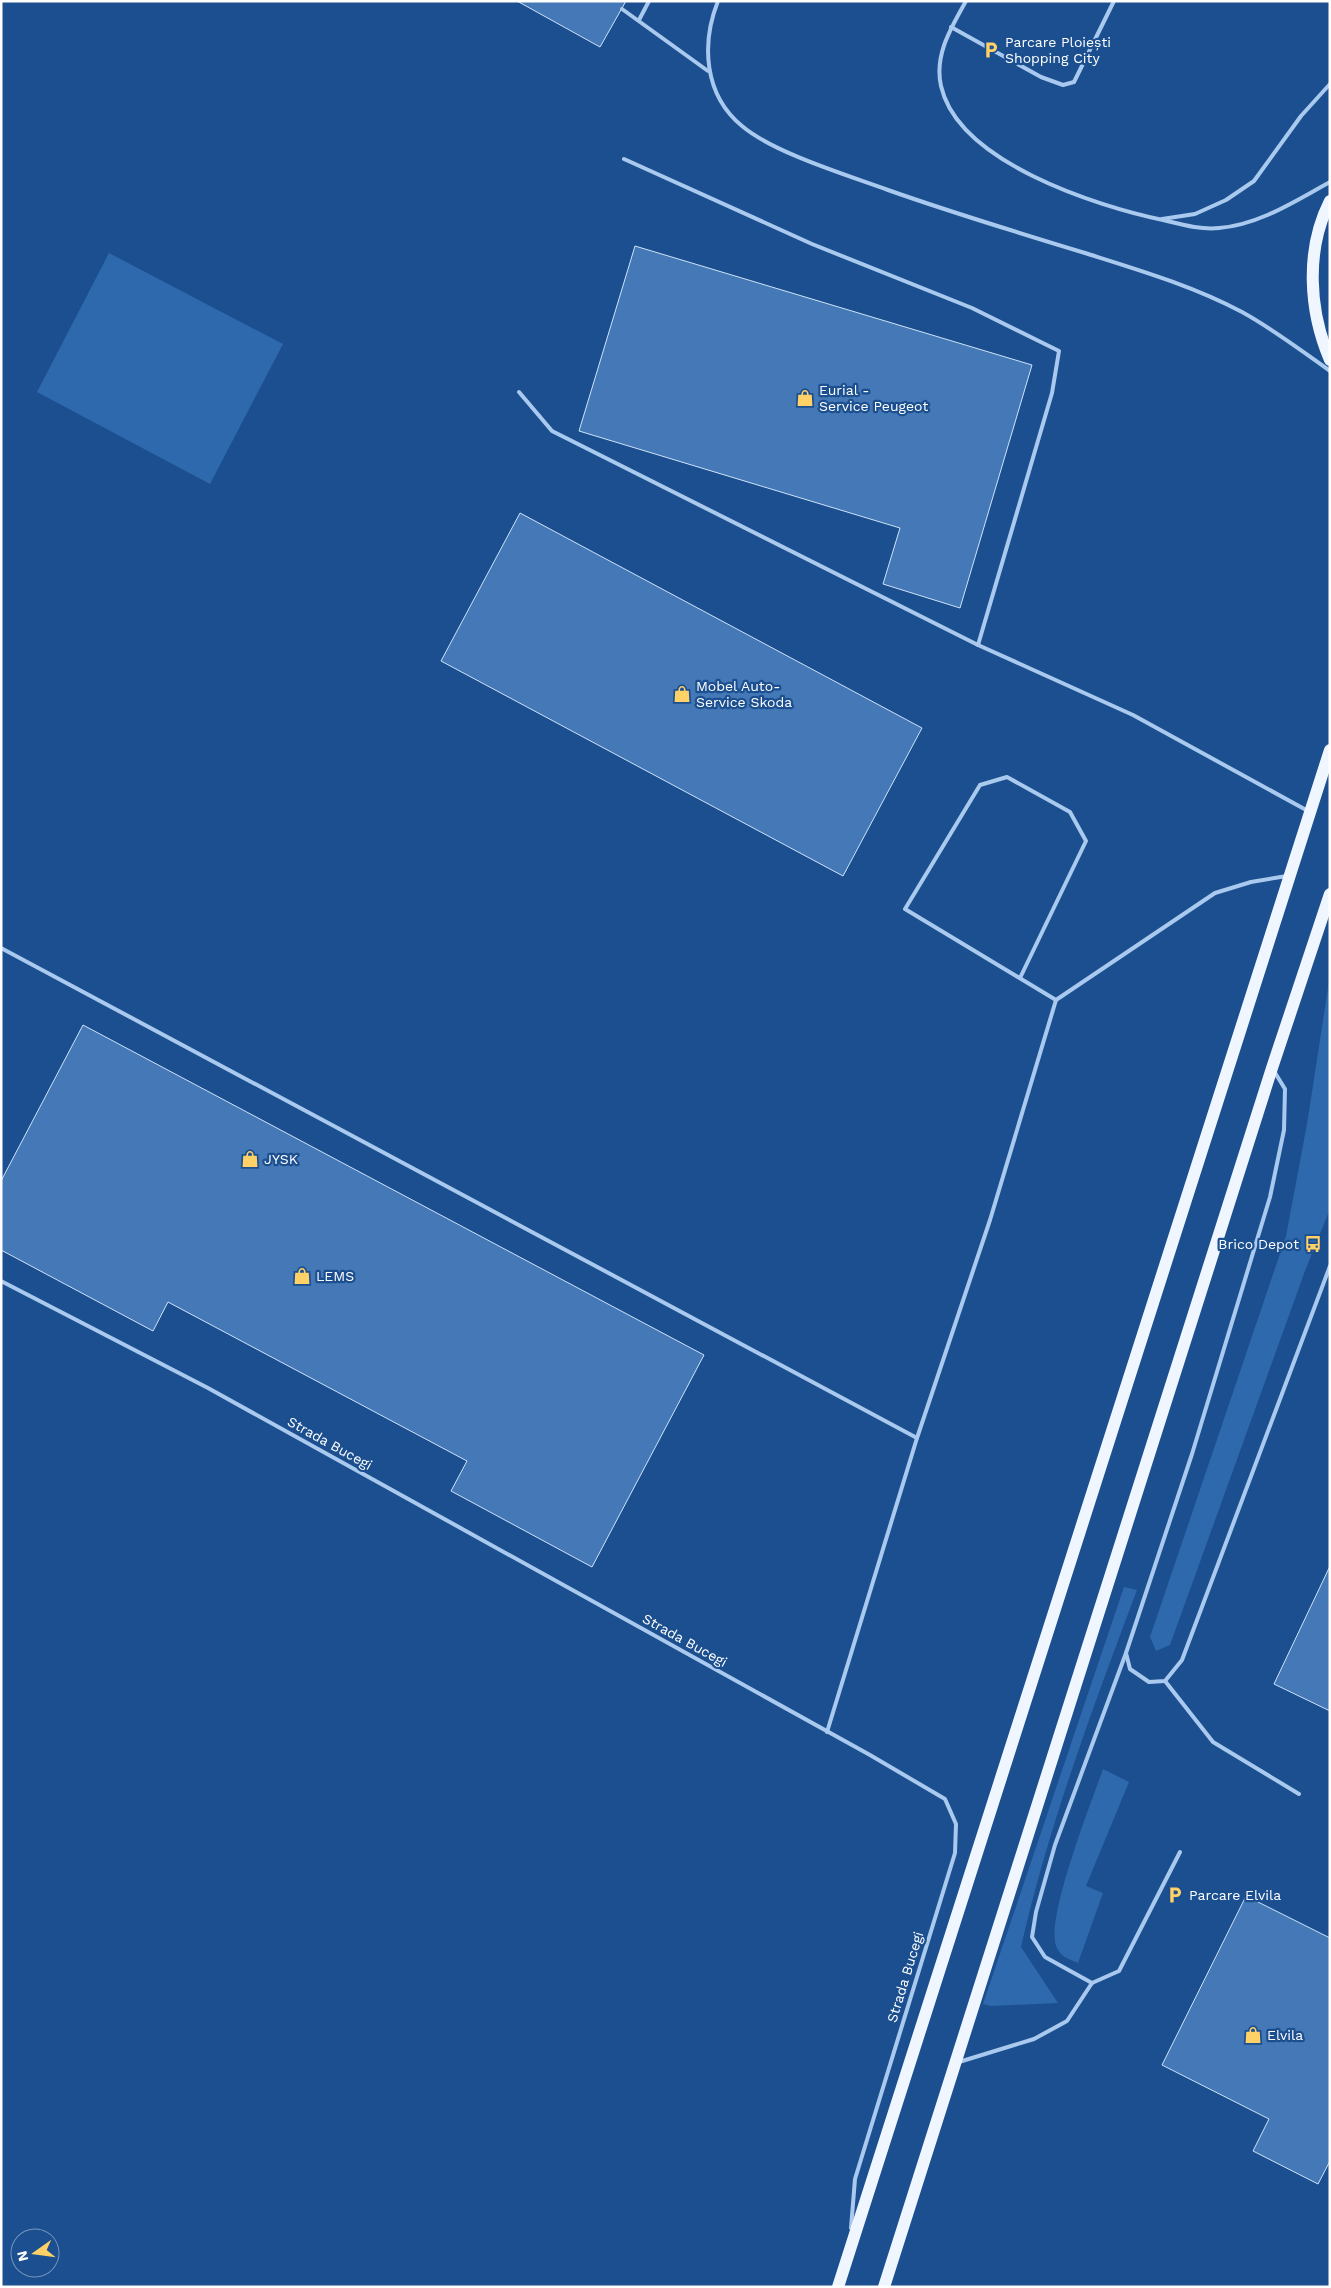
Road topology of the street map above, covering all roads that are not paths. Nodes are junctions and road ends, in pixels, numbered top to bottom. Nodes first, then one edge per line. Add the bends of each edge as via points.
1 (649, 1) edge
2 (718, 1) edge
3 (966, 1) edge
4 (1114, 1) edge
5 (622, 9) dead end
6 (639, 20) junction
7 (951, 27) junction
8 (708, 71) junction
9 (1330, 84) edge
10 (624, 159) dead end
11 (1330, 182) edge
12 (1330, 201) edge
13 (1160, 219) junction
14 (1330, 360) edge
15 (1330, 371) edge
16 (519, 392) dead end
17 (978, 645) junction
18 (1330, 750) edge
19 (1310, 812) junction
20 (1289, 875) junction
21 (1330, 894) edge
22 (1, 948) edge
23 (1020, 978) junction
24 (1056, 1000) junction
25 (1272, 1068) junction
26 (1330, 1266) edge
27 (1, 1281) edge
28 (917, 1438) junction
29 (1126, 1653) junction
30 (1165, 1681) junction
31 (827, 1732) junction
32 (1299, 1794) dead end
33 (1180, 1852) dead end
34 (1092, 1983) junction
35 (954, 2064) junction
36 (850, 2248) junction
37 (838, 2287) edge
38 (884, 2287) edge

1 - 6 lane
2 - 8 lane via 711,18
3 - 7 lane
4 - 7 lane via 1074,82 1063,85 1042,77
5 - 6 lane
6 - 8 lane
7 - 13 lane via 939,66 941,87 963,126 983,146 1045,182 1100,204
8 - 15 lane via 726,108 742,126 777,147 915,199 1159,277 1208,296 1243,313
9 - 13 lane via 1301,116 1254,181 1226,200 1195,214
10 - 17 lane via 812,244 972,308 1059,351 1052,393
11 - 13 lane via 1277,211 1239,225 1217,229
12 - 14 main road via 1317,240 1312,273 1314,309 1321,340
16 - 17 lane via 552,431
17 - 19 lane via 1133,715
18 - 19 main road
19 - 20 main road
20 - 24 lane via 1215,893
20 - 36 main road
21 - 25 main road
22 - 28 lane
23 - 23 lane via 905,909 980,785 1008,777 1070,812 1086,841
23 - 24 lane
24 - 28 lane via 990,1220
25 - 29 lane via 1285,1089 1284,1130 1270,1197 1192,1454
25 - 35 main road
26 - 30 lane via 1182,1660
27 - 31 lane, Strada Bucegi via 217,1393
28 - 31 lane
29 - 30 lane via 1130,1669 1149,1682
29 - 34 lane via 1055,1845 1032,1937 1045,1957
30 - 32 lane via 1213,1742
31 - 36 lane, Strada Bucegi via 945,1799 956,1824 955,1853 855,2179
33 - 34 lane via 1119,1971
34 - 35 lane via 1067,2021 1034,2039
35 - 38 main road
36 - 37 main road

